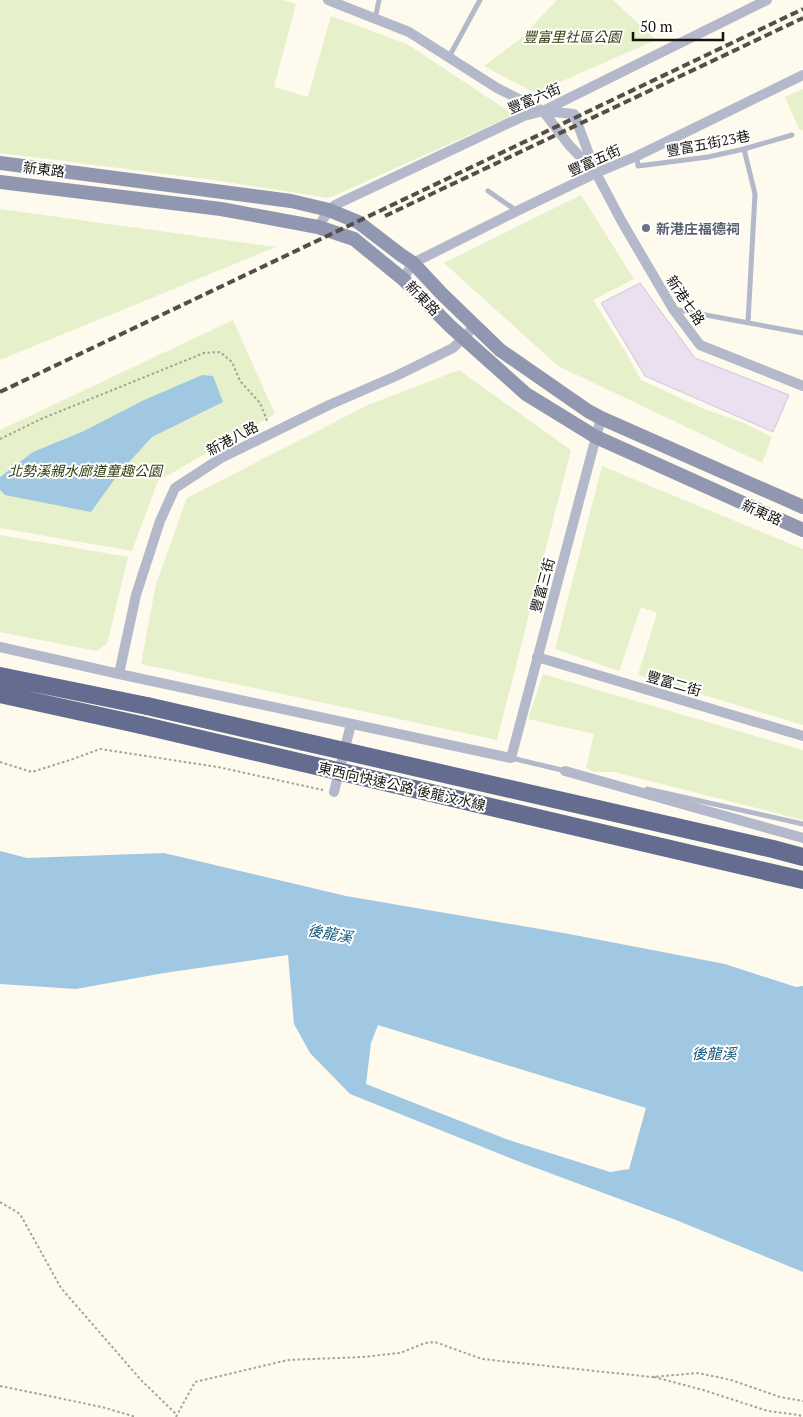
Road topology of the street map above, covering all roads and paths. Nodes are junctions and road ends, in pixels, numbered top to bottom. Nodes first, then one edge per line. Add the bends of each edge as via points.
1 (328, 0) edge
2 (379, 0) edge
3 (480, 0) edge
4 (767, 0) edge
5 (375, 19) junction
6 (449, 57) junction
7 (803, 75) edge
8 (543, 111) junction
9 (792, 135) dead end
10 (744, 149) junction
11 (637, 156) junction
12 (0, 164) edge
13 (596, 173) junction
14 (0, 182) edge
15 (488, 191) dead end
16 (329, 210) junction
17 (518, 211) junction
18 (318, 227) junction
19 (413, 263) junction
20 (403, 279) junction
21 (673, 309) junction
22 (748, 322) junction
23 (475, 326) junction
24 (803, 333) edge
25 (463, 339) junction
26 (803, 386) edge
27 (601, 418) junction
28 (268, 423) dead end
29 (596, 437) junction
30 (0, 439) edge
31 (803, 507) edge
32 (803, 530) edge
33 (0, 647) edge
34 (537, 658) junction
35 (0, 667) edge
36 (119, 674) junction
37 (0, 676) edge
38 (0, 694) edge
39 (104, 698) junction
40 (351, 724) junction
41 (803, 736) edge
42 (510, 758) junction
43 (0, 762) edge
44 (565, 771) junction
45 (334, 792) joint
46 (803, 824) edge
47 (803, 838) edge
48 (773, 849) junction
49 (803, 853) edge
50 (803, 857) edge
51 (799, 879) edge
52 (0, 1202) edge
53 (652, 1377) junction
54 (0, 1386) edge
55 (803, 1401) edge
56 (176, 1416) edge
57 (803, 1416) edge
58 (136, 1417) edge

1 - 5 street, 新港七路
2 - 5 lane
3 - 6 lane
4 - 8 street, 豐富六街
5 - 6 street, 新港七路 via 409,32
6 - 8 street, 新港七路 via 497,88
7 - 11 street, 豐富五街
8 - 13 street, 新港七路
8 - 13 street, 新港七路 via 574,114
8 - 16 street, 豐富六街 via 524,116
9 - 10 lane, 豐富五街23巷
10 - 11 lane, 豐富五街23巷 via 638,166
10 - 22 lane via 755,194
11 - 13 street, 豐富五街
12 - 16 main road, 新東路 via 291,201
13 - 17 street, 豐富五街
13 - 21 street, 新港七路
14 - 18 main road, 新東路 via 221,209
15 - 17 lane
16 - 18 street, 豐富六街
16 - 19 main road, 新東路 via 358,222
17 - 19 street, 豐富五街
18 - 20 main road, 新東路 via 354,239
19 - 20 street
19 - 23 main road, 新東路
20 - 25 main road, 新東路
21 - 22 lane
21 - 26 street, 新港七路 via 700,345
22 - 24 lane
23 - 25 street, 新港八路
23 - 27 main road, 新東路 via 500,350
25 - 29 main road, 新東路 via 526,394
25 - 36 street, 新港八路 via 453,348 221,458 174,488 136,595
27 - 29 street, 豐富三街
27 - 31 main road, 新東路
28 - 30 path via 260,403 240,381 232,362 220,352 204,353 41,419
29 - 32 main road, 新東路
29 - 34 street, 豐富三街
33 - 36 street
34 - 41 street, 豐富二街
34 - 42 street, 豐富三街
35 - 39 highway
36 - 40 street
37 - 39 highway, 東西向快速公路 後龍汶水線
38 - 51 highway, 東西向快速公路 後龍汶水線, bridge
39 - 48 highway, 東西向快速公路 後龍汶水線, bridge
40 - 42 street
40 - 45 street
42 - 44 lane
43 - 45 path via 32,772 100,749 218,767
44 - 46 lane
44 - 47 street
48 - 49 highway, bridge
48 - 50 highway, 東西向快速公路 後龍汶水線, bridge
52 - 56 path via 20,1214 61,1288
53 - 55 path via 698,1373
53 - 56 path via 482,1359 435,1342 400,1353 288,1360 195,1382
53 - 57 path via 768,1411
54 - 58 path

